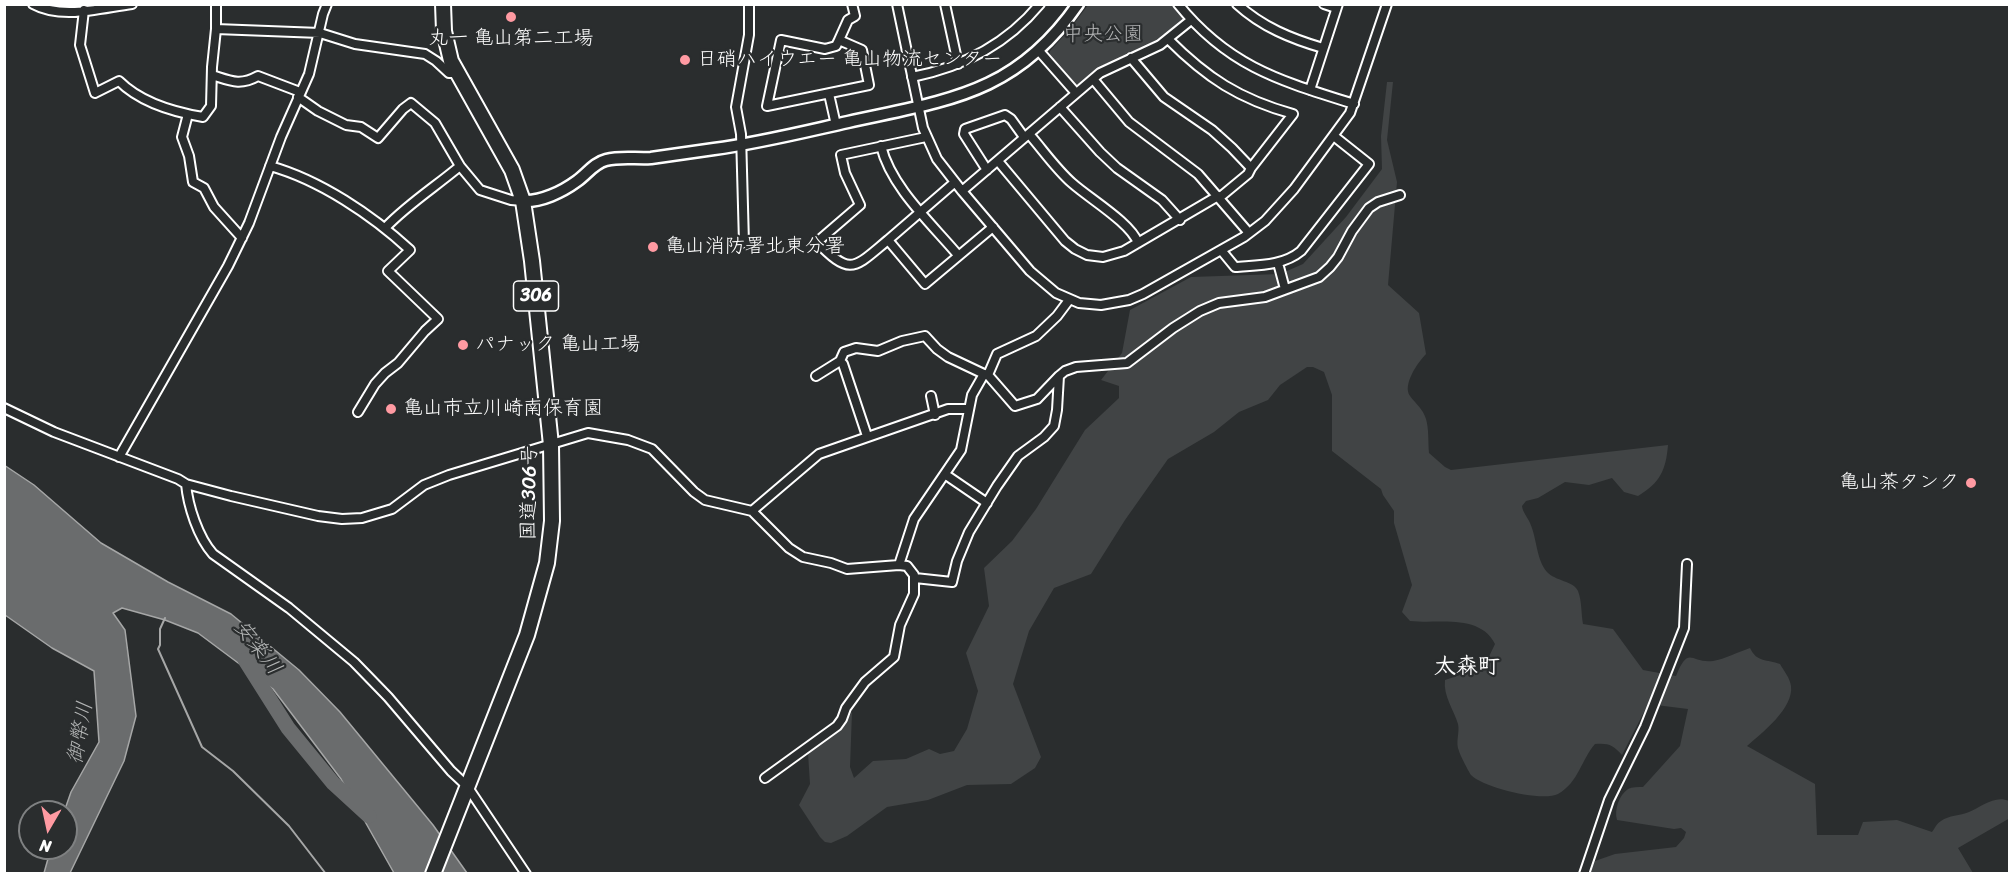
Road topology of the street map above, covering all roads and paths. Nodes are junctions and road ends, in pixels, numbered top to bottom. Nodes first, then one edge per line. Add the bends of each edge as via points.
1 (33, 4) edge
2 (132, 4) edge
3 (216, 4) edge
4 (327, 4) edge
5 (442, 4) edge
6 (749, 4) edge
7 (852, 4) edge
8 (897, 4) edge
9 (945, 4) edge
10 (1040, 4) edge
11 (1078, 4) edge
12 (1178, 4) edge
13 (1237, 4) edge
14 (1324, 4) edge
15 (1387, 4) edge
16 (1337, 6) edge
17 (84, 10) junction
18 (1191, 20) junction
19 (216, 29) junction
20 (320, 33) junction
21 (1167, 39) junction
22 (839, 40) junction
23 (1323, 48) junction
24 (1039, 51) junction
25 (1131, 58) junction
26 (958, 64) junction
27 (457, 73) junction
28 (212, 75) junction
29 (912, 77) junction
30 (1093, 79) junction
31 (1310, 90) junction
32 (1076, 93) junction
33 (299, 94) junction
34 (829, 94) junction
35 (1354, 104) junction
36 (918, 107) junction
37 (1060, 107) junction
38 (188, 114) junction
39 (836, 124) junction
40 (1026, 136) junction
41 (926, 137) junction
42 (1335, 137) junction
43 (740, 145) junction
44 (881, 146) junction
45 (998, 161) junction
46 (270, 166) junction
47 (460, 166) junction
48 (1251, 168) junction
49 (987, 170) junction
50 (954, 183) junction
51 (962, 191) junction
52 (1400, 195) dead end
53 (1219, 197) junction
54 (523, 201) junction
55 (921, 211) junction
56 (1180, 220) junction
57 (386, 227) junction
58 (993, 227) junction
59 (1249, 233) junction
60 (242, 238) junction
61 (888, 240) junction
62 (744, 243) dead end
63 (1138, 243) junction
64 (1221, 250) junction
65 (958, 255) junction
66 (1278, 263) junction
67 (1285, 289) junction
68 (1069, 300) junction
69 (840, 361) junction
70 (986, 375) junction
71 (816, 376) dead end
72 (1059, 376) junction
73 (931, 396) dead end
74 (4, 408) edge
75 (969, 409) junction
76 (358, 412) dead end
77 (935, 415) junction
78 (867, 436) junction
79 (551, 445) junction
80 (119, 456) junction
81 (946, 475) junction
82 (186, 484) junction
83 (987, 503) junction
84 (752, 511) junction
85 (1688, 564) dead end
86 (899, 565) junction
87 (915, 578) junction
88 (765, 778) dead end
89 (465, 790) junction
90 (433, 873) edge
91 (526, 873) edge
92 (1584, 873) edge

1 - 17 street via 50,11
2 - 17 street
3 - 19 street
4 - 20 street
5 - 27 highway, 国道306号 / 306 via 447,49
6 - 43 street via 749,35 736,104
7 - 22 street via 855,16 848,20
8 - 29 street
9 - 26 street
10 - 26 street via 1012,33
11 - 24 street
12 - 18 street
13 - 23 street via 1276,31
14 - 16 street
15 - 35 street
16 - 23 street
17 - 38 street via 80,45 95,93 119,81 130,93
18 - 21 street
18 - 31 street via 1211,40 1250,66
19 - 20 street
19 - 28 street
20 - 27 street via 355,44 425,54 449,73
20 - 33 street
21 - 25 street
21 - 48 street via 1227,88 1293,114
22 - 34 street via 862,50 869,85
22 - 34 street via 836,46 825,49 781,40 767,106
23 - 31 street
24 - 32 street
24 - 36 street via 981,88
25 - 30 street
25 - 48 street via 1164,97 1212,130
26 - 29 street
27 - 54 highway, 国道306号 / 306 via 503,152
28 - 33 street via 245,83 258,76
28 - 38 street via 211,106 203,117
29 - 36 street
30 - 32 street
30 - 53 street via 1129,122 1184,162
31 - 35 street
32 - 37 street
33 - 46 street
33 - 47 street via 318,111 346,125 361,127 378,138 411,103 435,123
34 - 39 street
35 - 42 street
36 - 39 street
36 - 41 street
37 - 40 street
37 - 56 street via 1100,152 1162,200
38 - 60 street via 182,137 193,182 204,188 214,207
39 - 43 street
40 - 45 street
40 - 49 street via 1005,115 965,129 964,134
40 - 63 street via 1088,197 1129,227
41 - 44 street
41 - 50 street
42 - 59 street via 1276,210
42 - 66 street via 1370,164 1307,244 1295,256
43 - 54 street via 607,160 544,198
43 - 62 street
44 - 55 street via 893,176
44 - 61 street via 841,155 860,205 817,242 834,260 849,265 863,260
45 - 49 street
45 - 63 street via 1065,241 1081,253 1108,256
46 - 57 street via 319,186
46 - 60 street
47 - 54 street via 480,190
47 - 57 street
48 - 53 street
49 - 51 street
50 - 51 street
50 - 55 street
51 - 58 street
52 - 67 street via 1369,207 1338,257 1319,277
53 - 56 street
53 - 59 street
54 - 79 highway, 国道306号 / 306
55 - 61 street
55 - 65 street
56 - 63 street
57 - 76 street via 410,250 388,270 438,319 375,384
58 - 65 street
58 - 68 street via 1038,280
59 - 64 street
60 - 80 street
61 - 65 street via 926,284
64 - 66 street via 1235,267
64 - 68 street via 1129,300 1101,305
66 - 67 street
67 - 72 street via 1200,311 1123,365 1076,368
68 - 70 street via 1036,336 997,354
69 - 70 street via 844,352 852,348 878,351 925,336 948,357
69 - 71 street
69 - 78 street
70 - 72 street via 1015,406 1037,399
70 - 75 street via 972,395
72 - 83 street via 1054,426 1018,456
73 - 77 street
74 - 80 street
75 - 77 street via 948,409
75 - 81 street via 961,450
77 - 78 street
78 - 84 street via 819,454
79 - 82 street via 449,475 424,485 392,509 363,518 318,516
79 - 84 street via 588,432 628,440 652,449 705,500
79 - 89 highway, 国道306号 / 306 via 552,521 537,605
80 - 82 street
81 - 83 street
81 - 86 street via 914,519
82 - 89 street via 207,548 354,662
83 - 87 street via 960,551 952,582
84 - 86 street via 789,548 804,557 847,569
85 - 92 street via 1684,628 1645,727 1609,800
86 - 87 street via 908,566
87 - 88 street via 914,594 900,625 894,657 865,682 837,726
89 - 90 highway, 国道306号 / 306
89 - 91 street

